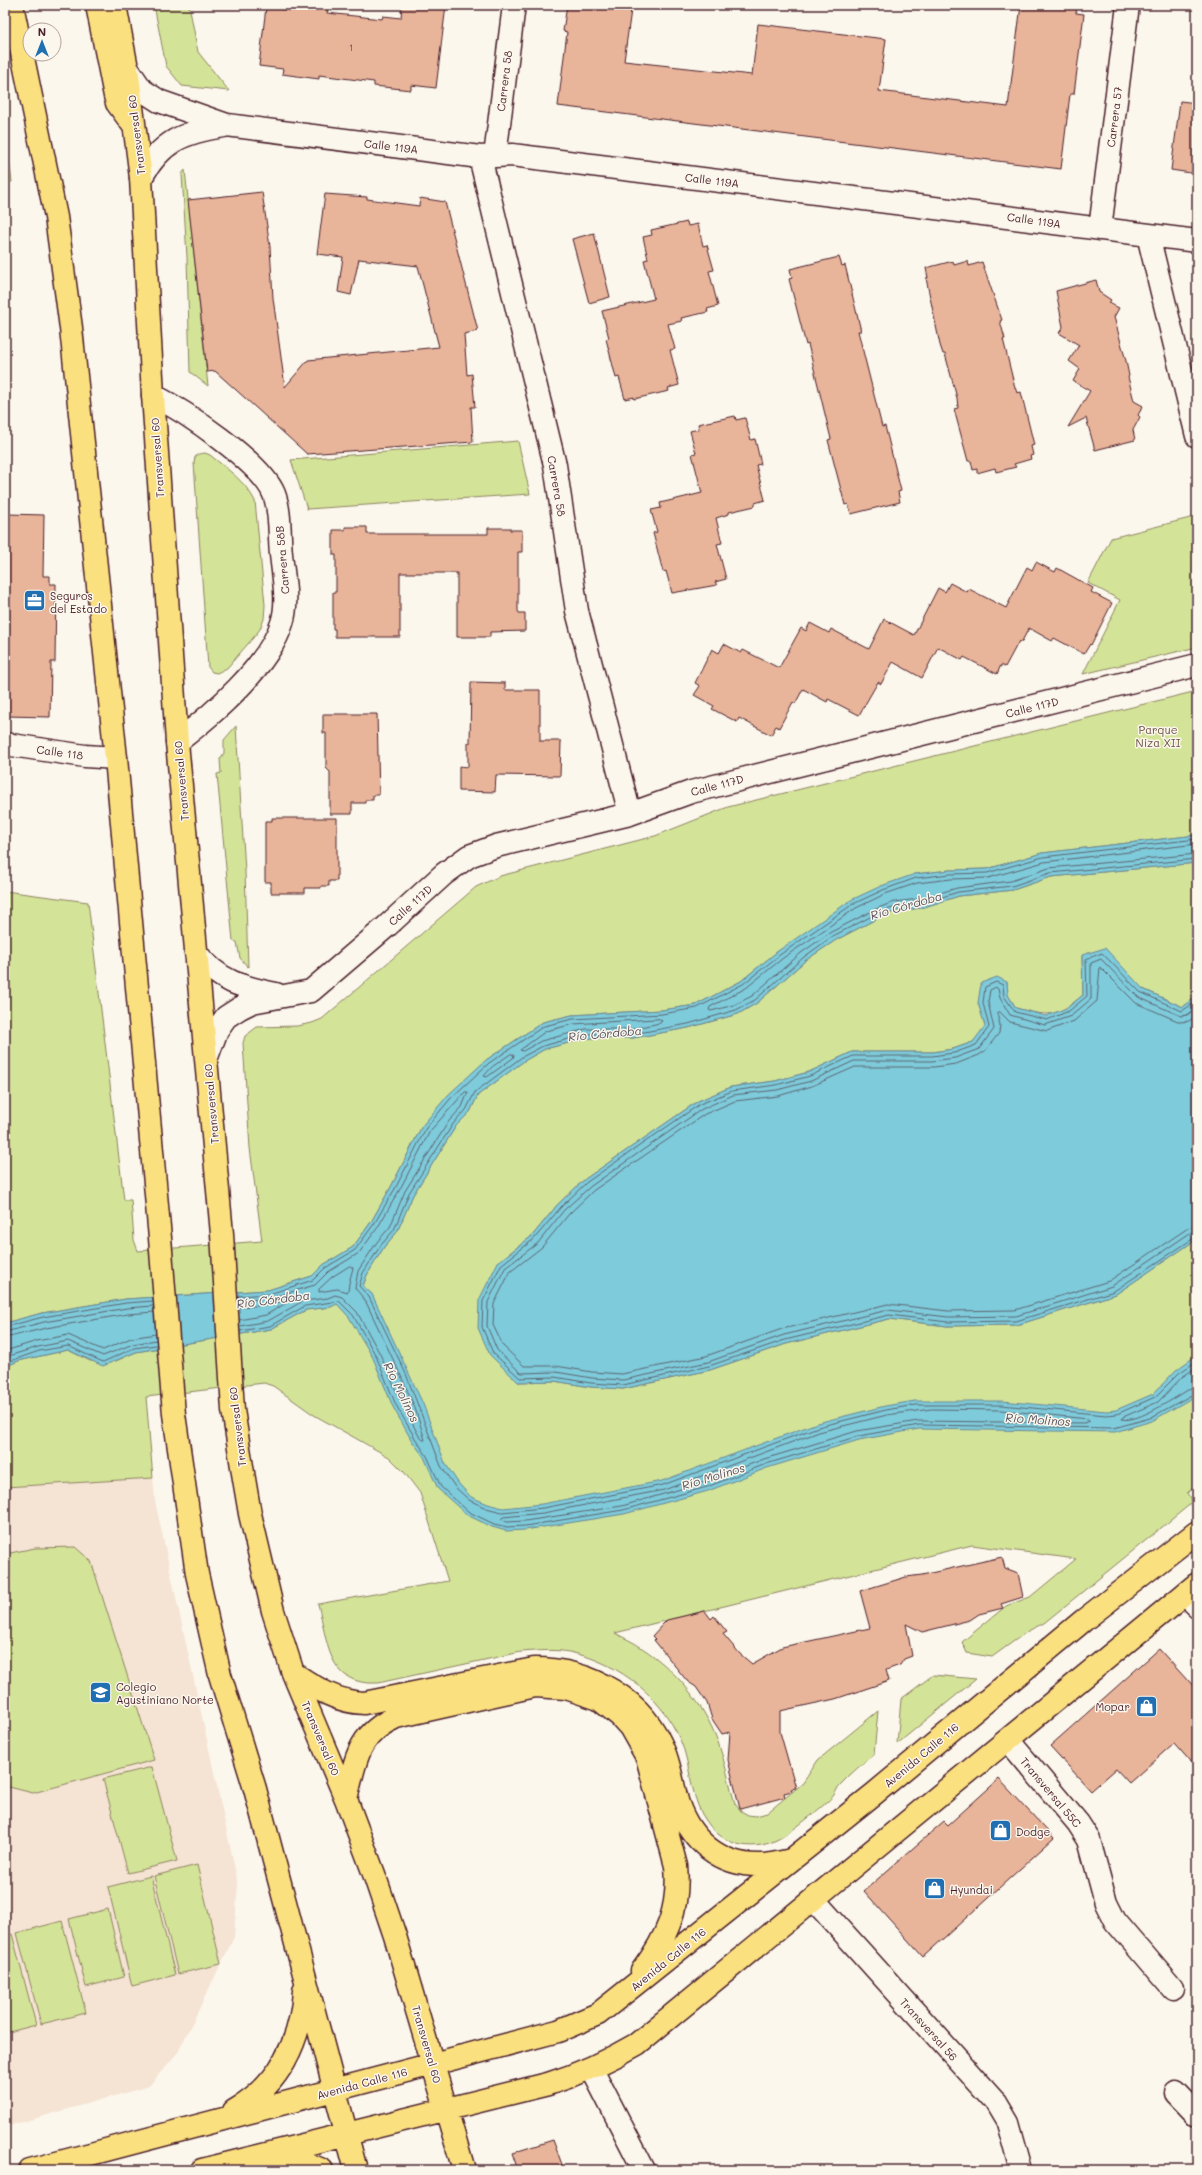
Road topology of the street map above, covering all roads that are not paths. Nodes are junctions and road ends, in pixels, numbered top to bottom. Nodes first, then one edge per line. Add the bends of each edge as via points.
1 (12, 5) edge
2 (97, 5) edge
3 (115, 5) edge
4 (514, 5) edge
5 (1128, 5) edge
6 (127, 68) junction
7 (227, 125) junction
8 (136, 129) junction
9 (487, 157) junction
10 (141, 178) junction
11 (1100, 228) junction
12 (1148, 235) junction
13 (1197, 241) edge
14 (153, 395) junction
15 (1197, 436) edge
16 (1197, 665) edge
17 (177, 742) junction
18 (5, 744) edge
19 (116, 758) junction
20 (630, 814) junction
21 (196, 953) junction
22 (284, 995) junction
23 (207, 1057) junction
24 (1197, 1532) edge
25 (1194, 1593) edge
26 (293, 1673) junction
27 (1008, 1740) junction
28 (346, 1798) junction
29 (792, 1860) junction
30 (814, 1900) junction
31 (302, 1964) junction
32 (1173, 1989) dead end
33 (627, 1992) junction
34 (433, 2064) junction
35 (592, 2069) junction
36 (335, 2090) junction
37 (1175, 2092) dead end
38 (446, 2110) junction
39 (1197, 2116) edge
40 (218, 2120) junction
41 (347, 2134) junction
42 (269, 2153) junction
43 (30, 2170) edge
44 (202, 2170) edge
45 (322, 2170) edge
46 (356, 2170) edge
47 (464, 2170) edge
48 (644, 2170) edge
49 (1021, 2170) edge

1 - 19 main road via 56,216 70,321
2 - 8 main road via 117,103
3 - 6 main road, Transversal 60
4 - 9 street, Carrera 58
5 - 11 street, Carrera 57
6 - 7 street, Calle 119A via 142,90 159,101
6 - 8 main road, Transversal 60
7 - 9 street, Calle 119A
7 - 10 street, Calle 119A via 198,130 165,146 151,159
8 - 10 main road, Transversal 60
9 - 11 street, Calle 119A via 512,155
9 - 20 street, Carrera 58 via 555,466 576,611
10 - 14 main road, Transversal 60
11 - 12 street, Calle 119A
12 - 13 street, Calle 119A
12 - 15 street
14 - 17 main road, Transversal 60
14 - 17 street, Carrera 58B via 180,409 242,457 267,482 274,494 277,510 285,600 282,623 271,647 256,667 226,699
16 - 20 street, Calle 117D via 691,792
17 - 21 main road, Transversal 60
18 - 19 street, Calle 118 via 84,756
19 - 31 main road via 174,1414 197,1574 220,1675 255,1789
20 - 22 street, Calle 117D via 496,846 469,856 444,874 311,991
21 - 22 street, Calle 117D via 209,969 223,979
21 - 23 main road, Transversal 60
22 - 23 street, Calle 117D via 252,1002 226,1017
23 - 26 main road, Transversal 60 via 233,1410 250,1514 273,1611
24 - 29 main road, Avenida Calle 116 via 1084,1620
25 - 27 main road
26 - 28 main road, Transversal 60
26 - 29 main road via 324,1694 350,1703 364,1703 534,1669 552,1669 600,1682 642,1715 655,1733 665,1754 686,1824 705,1847 719,1856 745,1865
27 - 30 main road
27 - 32 street, Transversal 55C via 1078,1823 1089,1840 1106,1903 1115,1921
28 - 33 main road via 364,1741 384,1722 396,1717 535,1686 566,1688 599,1699 630,1727 647,1757 677,1873 673,1914 664,1938
28 - 34 main road, Transversal 60 via 395,1936
29 - 33 main road, Avenida Calle 116
30 - 35 main road via 637,2044
30 - 49 street, Transversal 56 via 995,2101 1008,2123
31 - 36 main road
31 - 40 main road via 305,1989 303,2013 297,2037 287,2059 263,2089 245,2105
33 - 34 main road, Avenida Calle 116 via 598,2014 578,2024
34 - 36 main road, Avenida Calle 116
34 - 38 main road, Transversal 60
35 - 38 main road via 548,2084
35 - 48 street
36 - 40 main road, Avenida Calle 116
36 - 41 main road
37 - 39 street
38 - 41 main road
38 - 47 main road, Transversal 60
40 - 43 main road, Avenida Calle 116
41 - 42 main road
41 - 46 main road
42 - 44 main road
42 - 45 main road via 289,2156

